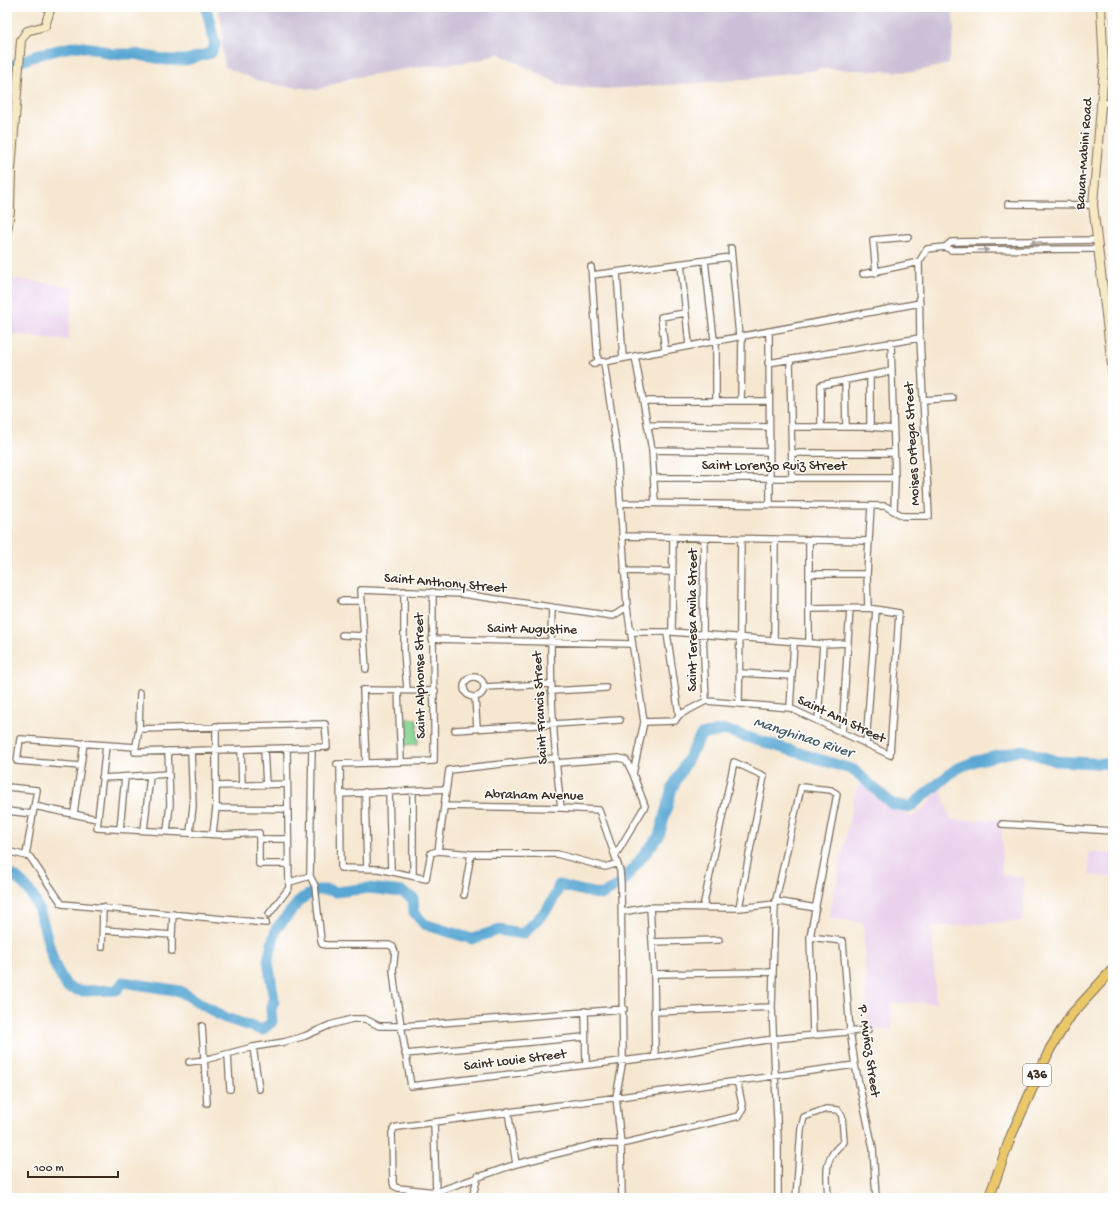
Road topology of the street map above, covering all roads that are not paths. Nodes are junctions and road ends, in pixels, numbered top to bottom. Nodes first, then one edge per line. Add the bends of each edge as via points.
1 (51, 7) edge
2 (1101, 7) edge
3 (1102, 103) junction
4 (1113, 103) edge
5 (1008, 204) dead end
6 (1093, 205) junction
7 (7, 231) edge
8 (908, 237) dead end
9 (1096, 240) junction
10 (945, 247) junction
11 (731, 248) dead end
12 (1097, 249) junction
13 (732, 257) junction
14 (705, 261) junction
15 (919, 262) junction
16 (681, 264) junction
17 (591, 267) dead end
18 (876, 272) junction
19 (617, 273) junction
20 (863, 274) dead end
21 (592, 275) junction
22 (920, 303) junction
23 (685, 313) junction
24 (769, 331) junction
25 (740, 336) junction
26 (920, 338) junction
27 (715, 340) junction
28 (891, 342) junction
29 (689, 345) junction
30 (665, 350) junction
31 (634, 356) junction
32 (623, 358) junction
33 (790, 360) junction
34 (598, 363) junction
35 (768, 363) junction
36 (892, 371) junction
37 (1113, 374) edge
38 (870, 375) junction
39 (845, 380) junction
40 (953, 398) dead end
41 (923, 400) junction
42 (643, 401) junction
43 (716, 401) junction
44 (741, 401) junction
45 (769, 402) junction
46 (648, 425) junction
47 (821, 426) junction
48 (792, 427) junction
49 (846, 427) junction
50 (870, 427) junction
51 (769, 428) junction
52 (893, 429) junction
53 (652, 450) junction
54 (769, 452) junction
55 (793, 453) junction
56 (894, 453) junction
57 (770, 477) junction
58 (792, 477) junction
59 (654, 478) junction
60 (895, 478) junction
61 (621, 503) junction
62 (655, 503) junction
63 (770, 504) junction
64 (871, 506) junction
65 (894, 510) junction
66 (622, 536) junction
67 (673, 538) junction
68 (704, 538) junction
69 (741, 539) junction
70 (775, 539) junction
71 (809, 540) junction
72 (869, 540) junction
73 (624, 571) junction
74 (673, 572) junction
75 (809, 574) junction
76 (867, 574) junction
77 (404, 591) junction
78 (433, 592) junction
79 (341, 601) dead end
80 (362, 601) junction
81 (552, 607) junction
82 (627, 607) junction
83 (868, 608) junction
84 (809, 609) junction
85 (850, 609) junction
86 (876, 610) junction
87 (630, 632) junction
88 (670, 633) junction
89 (342, 635) dead end
90 (703, 635) junction
91 (364, 636) junction
92 (740, 638) junction
93 (432, 639) junction
94 (774, 640) junction
95 (550, 642) junction
96 (794, 642) junction
97 (809, 642) junction
98 (848, 643) junction
99 (631, 644) junction
100 (823, 644) junction
101 (366, 669) dead end
102 (740, 673) junction
103 (792, 676) junction
104 (551, 684) junction
105 (484, 687) junction
106 (606, 688) dead end
107 (407, 689) junction
108 (398, 690) junction
109 (435, 691) junction
110 (551, 691) junction
111 (140, 693) dead end
112 (475, 697) junction
113 (706, 701) junction
114 (739, 704) junction
115 (790, 708) junction
116 (679, 715) junction
117 (620, 720) dead end
118 (818, 721) junction
119 (644, 722) junction
120 (552, 723) junction
121 (216, 726) junction
122 (477, 728) junction
123 (139, 729) junction
124 (455, 730) dead end
125 (842, 733) junction
126 (84, 743) junction
127 (866, 744) junction
128 (106, 745) junction
129 (136, 747) junction
130 (312, 747) junction
131 (287, 748) junction
132 (216, 749) junction
133 (242, 749) junction
134 (264, 749) junction
135 (168, 751) junction
136 (191, 751) junction
137 (555, 760) junction
138 (401, 761) junction
139 (366, 762) junction
140 (81, 766) junction
141 (169, 774) junction
142 (633, 774) junction
143 (150, 776) junction
144 (125, 777) junction
145 (102, 778) junction
146 (287, 784) junction
147 (266, 785) junction
148 (216, 786) junction
149 (242, 786) junction
150 (7, 787) edge
151 (446, 789) junction
152 (389, 791) junction
153 (413, 791) junction
154 (365, 792) junction
155 (341, 794) junction
156 (34, 806) junction
157 (444, 806) junction
158 (216, 808) junction
159 (561, 808) junction
160 (288, 809) junction
161 (7, 811) edge
162 (74, 813) junction
163 (33, 814) junction
164 (98, 819) junction
165 (1002, 824) dead end
166 (120, 829) junction
167 (144, 830) junction
168 (167, 831) junction
169 (1113, 831) edge
170 (190, 833) junction
171 (213, 833) junction
172 (259, 839) junction
173 (288, 840) junction
174 (7, 851) edge
175 (438, 851) junction
176 (471, 854) junction
177 (26, 855) junction
178 (615, 856) junction
179 (288, 864) junction
180 (616, 864) junction
181 (367, 869) junction
182 (391, 870) junction
183 (310, 876) junction
184 (414, 876) junction
185 (290, 882) junction
186 (464, 895) dead end
187 (775, 902) junction
188 (103, 907) junction
189 (650, 907) junction
190 (703, 907) junction
191 (739, 908) junction
192 (816, 908) junction
193 (622, 912) junction
194 (173, 914) junction
195 (269, 914) dead end
196 (266, 923) dead end
197 (103, 930) junction
198 (172, 935) junction
199 (810, 938) junction
200 (719, 940) dead end
201 (652, 942) junction
202 (102, 947) dead end
203 (172, 951) dead end
204 (1113, 969) edge
205 (772, 972) junction
206 (654, 974) junction
207 (772, 1007) junction
208 (624, 1009) junction
209 (585, 1011) junction
210 (654, 1012) junction
211 (202, 1026) dead end
212 (402, 1026) junction
213 (868, 1030) dead end
214 (850, 1032) junction
215 (813, 1035) junction
216 (584, 1037) junction
217 (773, 1039) junction
218 (253, 1047) junction
219 (228, 1054) junction
220 (405, 1054) junction
221 (655, 1056) junction
222 (204, 1060) junction
223 (624, 1060) junction
224 (189, 1062) dead end
225 (586, 1064) junction
226 (855, 1065) junction
227 (775, 1076) junction
228 (737, 1080) junction
229 (230, 1089) dead end
230 (258, 1089) dead end
231 (616, 1097) junction
232 (207, 1103) dead end
233 (508, 1111) junction
234 (434, 1122) junction
235 (621, 1144) junction
236 (516, 1164) junction
237 (478, 1176) junction
238 (436, 1192) junction
239 (472, 1198) edge
240 (622, 1198) edge
241 (778, 1198) edge
242 (796, 1198) edge
243 (828, 1198) edge
244 (876, 1198) edge
245 (989, 1198) edge

1 - 7 main road via 45,26 27,31 22,36 20,44
2 - 3 main road, Bauan-Mabini Road via 1104,70
3 - 4 street
3 - 6 main road, Bauan-Mabini Road
5 - 6 street
6 - 9 main road, Bauan-Mabini Road
8 - 18 street via 873,240
9 -> 10 street via 951,242
9 - 12 main road, Bauan-Mabini Road
10 -> 12 street via 951,250
10 - 15 street via 927,249
11 - 13 street
12 - 37 main road, Bauan-Mabini Road
13 - 14 street
13 - 25 street
14 - 16 street
14 - 27 street
15 - 18 street
15 - 22 street, Moises Ortega Street
16 - 19 street
16 - 23 street
17 - 21 street
18 - 20 street
19 - 21 street
19 - 32 street
21 - 34 street
22 - 24 street
22 - 26 street, Moises Ortega Street
23 - 29 street
23 - 30 street via 661,317
24 - 25 street
24 - 35 street
25 - 27 street
25 - 44 street
26 - 28 street
26 - 41 street, Moises Ortega Street
27 - 29 street
27 - 43 street
28 - 33 street
28 - 36 street
29 - 30 street
30 - 31 street
31 - 32 street
31 - 42 street
32 - 34 street
33 - 35 street
33 - 48 street
34 - 61 street via 617,450
35 - 45 street
36 - 38 street
36 - 52 street
38 - 39 street
38 - 50 street
39 - 47 street via 821,384
39 - 49 street
40 - 41 street
41 - 65 street, Moises Ortega Street via 929,516 903,516
42 - 43 street
42 - 46 street
43 - 44 street
44 - 45 street
45 - 51 street
46 - 51 street
46 - 53 street
47 - 48 street
47 - 49 street
48 - 55 street
49 - 50 street
50 - 52 street
51 - 54 street
52 - 56 street
53 - 54 street
53 - 59 street
54 - 57 street
55 - 56 street
55 - 58 street
56 - 60 street
57 - 58 street, Saint Lorenzo Ruiz Street
57 - 59 street, Saint Lorenzo Ruiz Street
57 - 63 street
58 - 60 street, Saint Lorenzo Ruiz Street
59 - 62 street
60 - 65 street
61 - 62 street, Moises Ortega Street
61 - 66 street
62 - 63 street, Moises Ortega Street
63 - 64 street, Moises Ortega Street
64 - 65 street, Moises Ortega Street via 886,506
64 - 72 street
66 - 67 street
66 - 73 street
67 - 68 street
67 - 74 street
68 - 69 street
68 - 90 street, Saint Teresa Avila Street
69 - 70 street
69 - 92 street
70 - 71 street
70 - 94 street
71 - 72 street
71 - 75 street
72 - 76 street
73 - 74 street
73 - 82 street
74 - 88 street
75 - 76 street
75 - 84 street
76 - 83 street
77 - 78 street, Saint Anthony Street
77 - 80 street, Saint Anthony Street via 361,590
77 - 107 street
78 - 81 street, Saint Anthony Street
78 - 93 street, Saint Alphonse Street
79 - 80 street
80 - 91 street
81 - 82 street, Saint Anthony Street via 613,616
81 - 95 street, Saint Francis Street
82 - 87 street
83 - 85 street
83 - 86 street
84 - 85 street
84 - 97 street
85 - 98 street
86 - 127 street
86 - 127 street, Saint Ann Street via 899,613 890,755
87 - 88 street
87 - 99 street
88 - 90 street
88 - 116 street
89 - 91 street
90 - 92 street
90 - 113 street, Saint Teresa Avila Street
91 - 101 street
92 - 94 street
92 - 102 street
93 - 95 street, Saint Augustine
93 - 109 street, Saint Alphonse Street
94 - 96 street
95 - 99 street, Saint Augustine
95 - 104 street, Saint Francis Street
96 - 97 street
96 - 103 street
97 - 100 street
98 - 100 street
98 - 125 street
99 - 119 street
100 - 118 street
102 - 103 street
102 - 114 street
103 - 115 street
104 - 105 street
104 - 110 street, Saint Francis Street
105 - 112 street via 481,694
105 - 112 street via 477,678 467,680 465,691
106 - 110 street
107 - 108 street
107 - 109 street
108 - 138 street
108 - 139 street via 363,690
109 - 138 street, Saint Alphonse Street via 434,761
110 - 120 street, Saint Francis Street
111 - 123 street
112 - 122 street
113 - 114 street, Saint Ann Street
113 - 116 street
114 - 115 street, Saint Ann Street
115 - 118 street, Saint Ann Street
116 - 119 street via 675,721
117 - 120 street
118 - 125 street, Saint Ann Street
119 - 142 street
120 - 122 street
120 - 137 street, Saint Francis Street
121 - 123 street
121 - 130 street via 325,724 327,747
121 - 132 street
122 - 124 street
123 - 129 street
125 - 127 street, Saint Ann Street
126 - 128 street
126 - 140 street
126 - 140 street via 20,739 17,761
128 - 129 street
128 - 145 street
129 - 135 street via 135,752
130 - 131 street
130 - 183 street
131 - 134 street
131 - 146 street
132 - 133 street
132 - 136 street
132 - 148 street
133 - 134 street
133 - 149 street
134 - 147 street
135 - 136 street
135 - 141 street
136 - 170 street via 193,806
137 - 142 street via 619,758 626,760
137 - 151 street via 449,770
137 - 159 street, Saint Francis Street
138 - 139 street
139 - 155 street via 338,764
140 - 162 street
141 - 143 street
141 - 168 street via 170,806
142 - 178 street via 645,806
143 - 144 street
143 - 167 street
144 - 145 street
144 - 166 street
145 - 164 street
146 - 147 street
146 - 160 street
147 - 149 street
148 - 149 street
148 - 158 street
150 - 156 street via 37,790
151 - 153 street
151 - 157 street
152 - 153 street
152 - 154 street
152 - 182 street
153 - 184 street
154 - 155 street
154 - 181 street
155 - 181 street via 341,868
156 - 162 street
156 - 163 street
157 - 159 street, Abraham Avenue
157 - 175 street
158 - 160 street
158 - 171 street
159 - 178 street, Abraham Avenue via 599,810
160 - 173 street
161 - 163 street
162 - 164 street
163 - 177 street
164 - 166 street via 97,828
165 - 169 street
166 - 167 street
167 - 168 street
168 - 170 street
170 - 171 street
171 - 172 street via 259,833
172 - 173 street
172 - 179 street via 259,864
173 - 179 street
174 - 177 street
175 - 176 street
175 - 184 street via 431,853 426,879
176 - 180 street via 557,854 605,867
176 - 186 street
177 - 188 street via 30,857 62,904
178 - 180 street
179 - 185 street
180 - 193 street via 620,871
181 - 182 street
182 - 184 street
183 - 185 street
183 - 212 street via 315,886 322,944 393,947 395,988
185 - 195 street via 289,888
187 - 191 street
187 - 192 street
187 - 192 street via 801,787 831,790 837,794
187 - 205 street
188 - 194 street
188 - 197 street
189 - 190 street
189 - 193 street
189 - 201 street
190 - 191 street
190 - 191 street via 734,762 764,776
192 - 199 street
193 - 208 street
194 - 196 street
194 - 198 street
197 - 198 street
197 - 202 street
198 - 203 street
199 - 214 street, P. Muñoz Street via 843,941
199 - 215 street
200 - 201 street
201 - 206 street
204 - 245 main road, 436 via 1071,1015 1050,1049 1011,1136
205 - 206 street
205 - 207 street
206 - 210 street
207 - 210 street
207 - 217 street
208 - 209 street
208 - 223 street
209 - 212 street
209 - 216 street
210 - 221 street
211 - 222 street
212 - 218 street via 379,1026 365,1019 352,1019 305,1036
212 - 220 street
213 - 214 street, Saint Louie Street
214 - 215 street, Saint Louie Street
214 - 226 street, P. Muñoz Street
215 - 217 street, Saint Louie Street
216 - 220 street
216 - 225 street
217 - 221 street, Saint Louie Street
217 - 227 street
218 - 219 street
218 - 230 street
219 - 222 street
219 - 229 street
220 - 225 street, Saint Louie Street via 410,1086
221 - 223 street, Saint Louie Street
222 - 224 street
222 - 232 street
223 - 225 street, Saint Louie Street
223 - 231 street
226 - 227 street
226 - 244 street, P. Muñoz Street via 872,1148
227 - 228 street
227 - 241 street
228 - 231 street
228 - 235 street via 743,1109 739,1116
231 - 233 street
231 - 235 street
233 - 234 street
233 - 236 street
234 - 238 street
234 - 238 street via 394,1128 393,1182 398,1188
235 - 236 street via 596,1144
235 - 240 street
236 - 237 street
237 - 238 street
237 - 239 street
242 - 243 street via 804,1117 826,1109 838,1110 842,1116 844,1142 833,1150 826,1168

